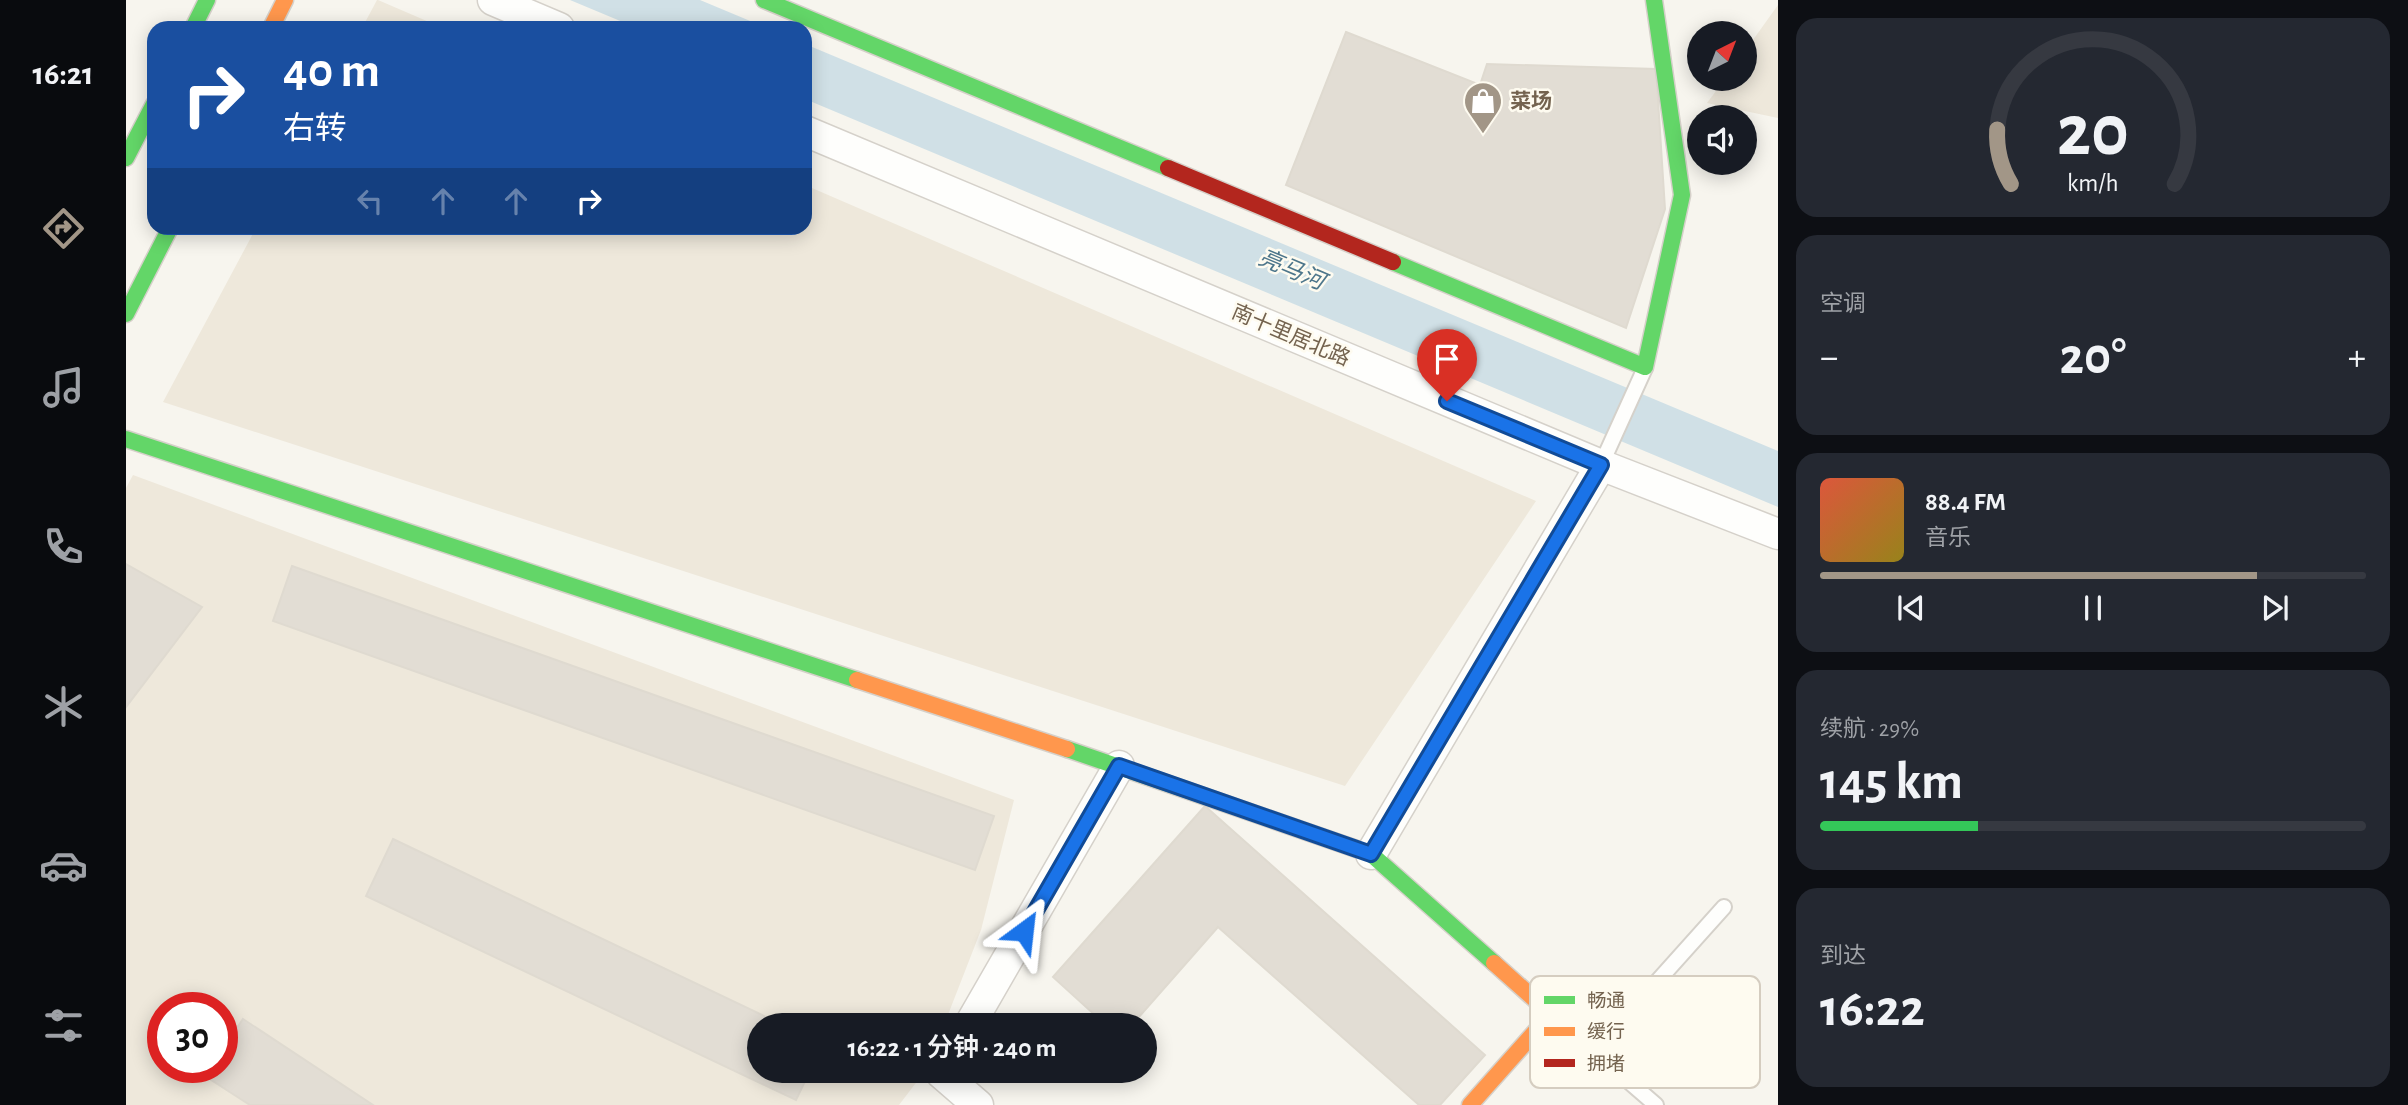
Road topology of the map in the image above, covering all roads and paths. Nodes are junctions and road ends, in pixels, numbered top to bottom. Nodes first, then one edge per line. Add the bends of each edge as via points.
1 (207, 0) edge
2 (285, 0) edge
3 (493, 0) edge
4 (764, 0) edge
5 (1654, 0) edge
6 (196, 21) edge
7 (274, 21) edge
8 (542, 21) edge
9 (147, 118) edge
10 (812, 134) edge
11 (126, 158) edge
12 (166, 235) edge
13 (126, 314) edge
14 (1645, 367) junction
15 (126, 439) edge
16 (1601, 465) junction
17 (1778, 534) edge
18 (1119, 766) junction
19 (1371, 854) junction
20 (1724, 907) dead end
21 (1662, 976) edge
22 (1530, 996) edge
23 (976, 1013) edge
24 (1530, 1037) edge
25 (953, 1083) edge
26 (1636, 1088) edge
27 (978, 1105) edge
28 (1470, 1105) edge
29 (1656, 1105) edge

1 - 6 street
2 - 7 street
3 - 8 street
4 - 14 street
5 - 14 street via 1682,195
9 - 11 street
10 - 16 street, 南十里居北路
12 - 13 street
14 - 16 lane
15 - 18 street
16 - 17 street, 南十里居北路
16 - 19 street
18 - 19 street
18 - 23 street
19 - 22 street
20 - 21 lane
24 - 28 street
25 - 27 street
26 - 29 lane

